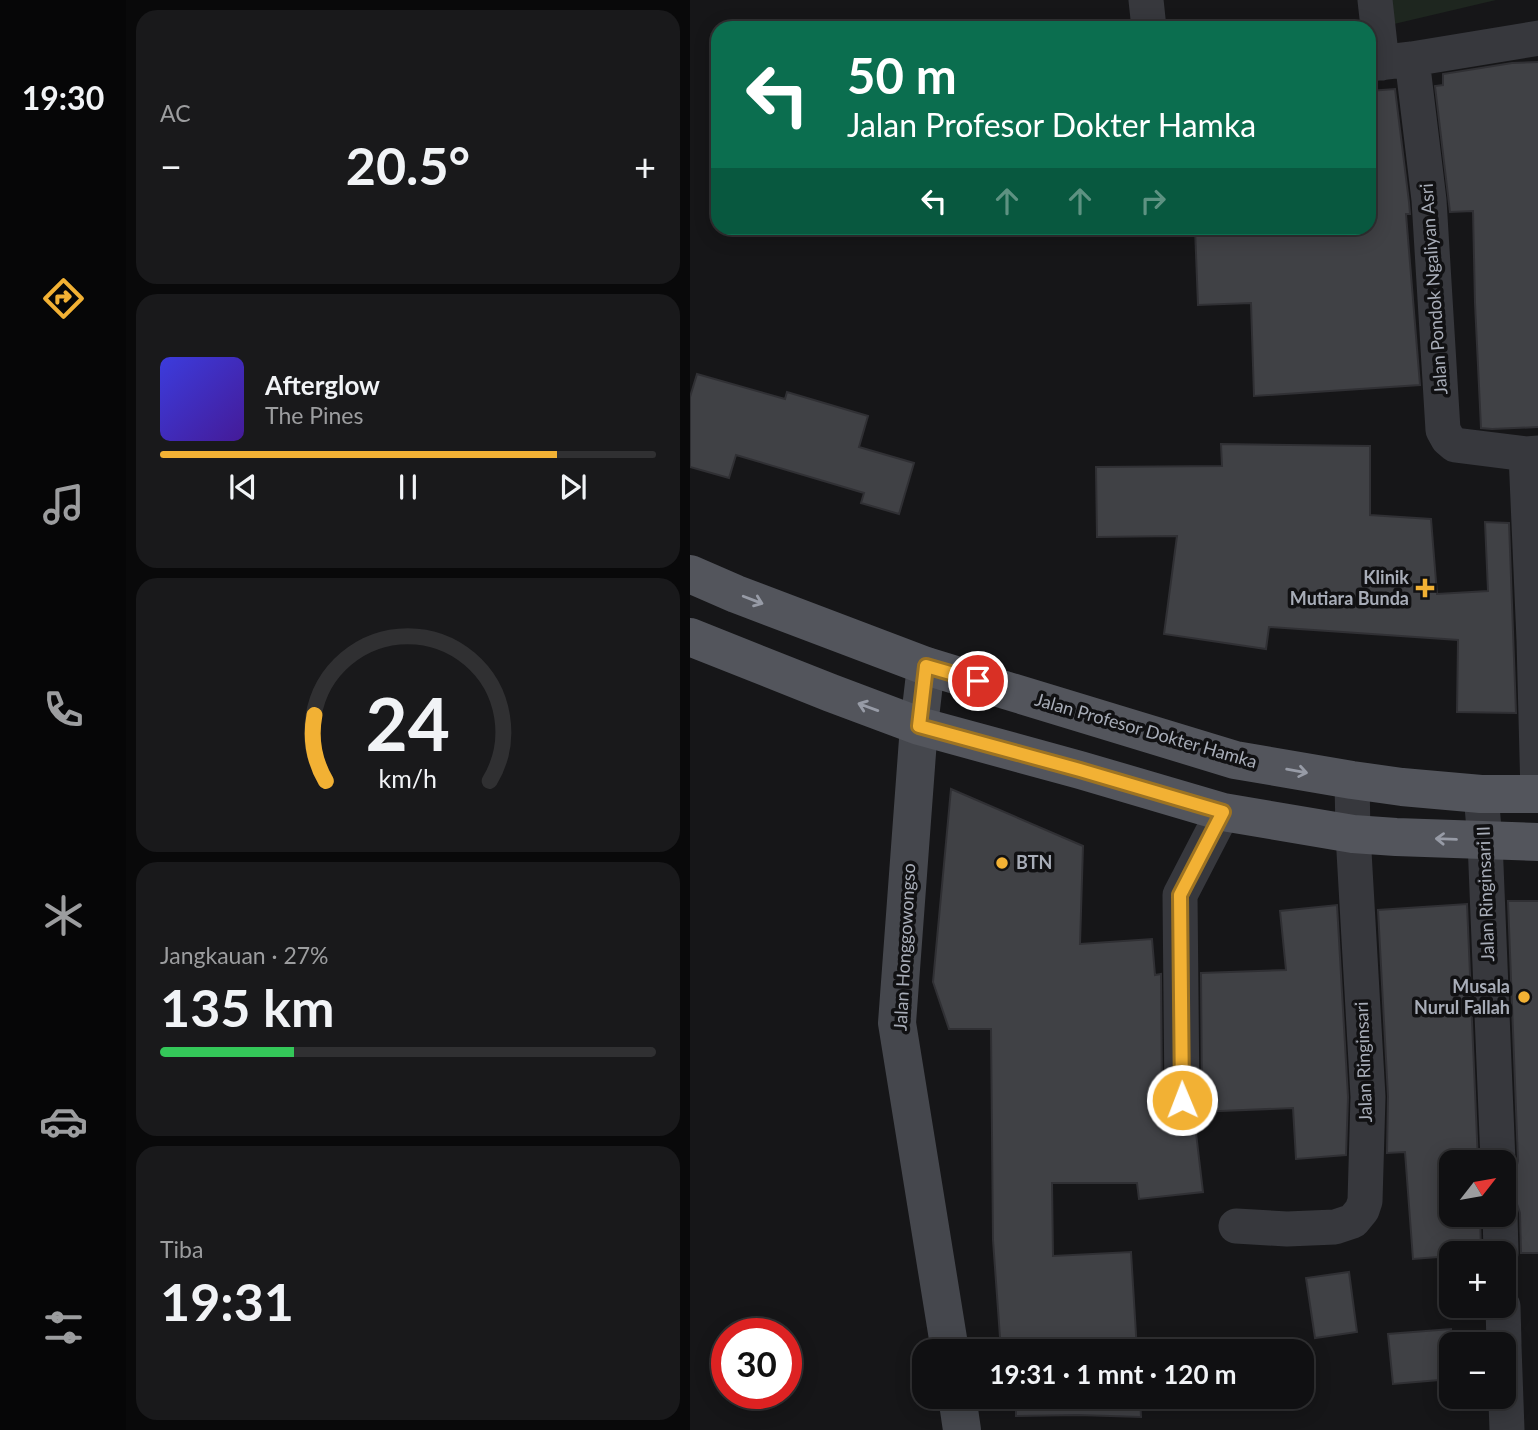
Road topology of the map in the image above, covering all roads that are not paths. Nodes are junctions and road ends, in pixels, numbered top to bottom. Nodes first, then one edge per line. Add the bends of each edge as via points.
1 (1146, 0) edge
2 (1375, 0) edge
3 (1148, 21) edge
4 (1539, 38) edge
5 (1388, 62) edge
6 (1532, 454) edge
7 (690, 574) edge
8 (690, 637) edge
9 (926, 666) junction
10 (919, 726) junction
11 (1352, 780) junction
12 (1481, 794) junction
13 (1538, 794) edge
14 (1223, 812) junction
15 (1353, 834) junction
16 (1485, 841) junction
17 (1539, 842) edge
18 (1182, 1100) dead end
19 (1498, 1150) edge
20 (1236, 1226) dead end
21 (948, 1339) edge
22 (959, 1409) edge
23 (1506, 1409) edge
24 (962, 1430) edge
25 (1507, 1430) edge

1 - 3 street
2 - 5 street, Jalan Pondok Ngaliyan Asri
4 - 5 street
5 - 6 street, Jalan Pondok Ngaliyan Asri via 1430,200 1443,430 1455,445
6 - 13 street, Jalan Pondok Ngaliyan Asri
7 -> 9 main road, Jalan Profesor Dokter Hamka
10 -> 8 main road
9 - 10 street, Jalan Honggowongso
9 -> 11 main road, Jalan Profesor Dokter Hamka via 1235,760
10 - 14 main road
10 - 21 street, Jalan Honggowongso via 897,1023
11 - 12 main road, Jalan Profesor Dokter Hamka
11 - 15 street, Jalan Ringinsari
12 - 13 main road, Jalan Profesor Dokter Hamka
12 - 16 street, Jalan Ringinsari II
14 - 15 main road
14 - 18 street via 1180,895
16 -> 15 main road
15 - 20 street, Jalan Ringinsari via 1368,1097 1365,1201 1353,1221 1335,1227
16 - 17 main road
16 - 19 street, Jalan Ringinsari II
22 - 24 street
23 - 25 street

